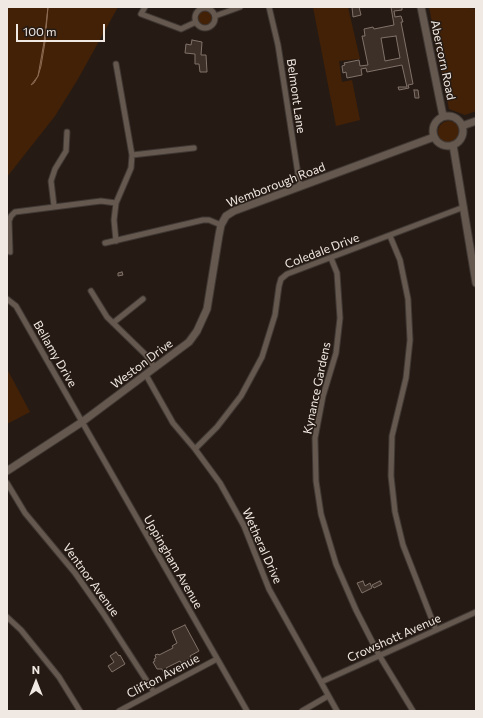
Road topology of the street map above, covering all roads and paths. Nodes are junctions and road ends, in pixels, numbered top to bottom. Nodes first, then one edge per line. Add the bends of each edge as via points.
1 (145, 7) edge
2 (240, 7) edge
3 (269, 7) edge
4 (421, 7) edge
5 (215, 16) junction
6 (196, 22) junction
7 (116, 64) dead end
8 (443, 116) junction
9 (476, 121) edge
10 (462, 126) junction
11 (67, 132) dead end
12 (434, 137) junction
13 (453, 145) junction
14 (194, 148) dead end
15 (132, 155) junction
16 (300, 187) junction
17 (116, 203) junction
18 (54, 206) junction
19 (464, 208) junction
20 (222, 225) junction
21 (390, 236) junction
22 (116, 241) junction
23 (105, 243) dead end
24 (11, 252) edge
25 (331, 258) junction
26 (476, 283) edge
27 (91, 291) dead end
28 (7, 299) edge
29 (143, 299) dead end
30 (113, 323) junction
31 (155, 368) junction
32 (146, 375) junction
33 (82, 422) junction
34 (195, 449) junction
35 (7, 471) edge
36 (7, 483) edge
37 (476, 612) edge
38 (7, 617) edge
39 (436, 630) junction
40 (380, 655) junction
41 (217, 659) junction
42 (321, 682) junction
43 (154, 692) junction
44 (328, 696) junction
45 (80, 711) edge
46 (119, 711) edge
47 (247, 711) edge
48 (302, 711) edge
49 (337, 711) edge
50 (413, 711) edge

1 - 6 street via 141,14 181,29
2 - 5 street
3 - 16 street, Belmont Lane via 278,45
4 - 8 street, Abercorn Road
5 - 6 street via 210,27 203,28
5 - 6 street via 208,9 202,8 195,16
7 - 15 street
8 - 10 street via 453,116
8 - 12 street via 433,126
9 - 10 street
10 - 13 street via 460,141
11 - 18 street via 66,151 51,181
12 - 13 street via 442,145
12 - 16 street, Wemborough Road
13 - 19 street
14 - 15 street
15 - 17 street via 131,168
16 - 20 street, Wemborough Road via 234,211 226,216
17 - 18 street via 101,201
17 - 22 street
18 - 24 street via 14,212 9,221
19 - 21 street, Coledale Drive
19 - 26 street
20 - 22 street, Wemborough Road via 203,220
20 - 31 street, Weston Drive via 206,309 197,331 189,342
21 - 25 street, Coledale Drive
21 - 39 street via 400,260 408,299 410,340 406,378 392,436 391,476 395,512 403,545
22 - 23 street, Wemborough Road
25 - 34 street, Coledale Drive via 287,274 281,279 275,315 262,357 241,396 217,427
25 - 40 street, Kynance Gardens via 337,273 340,318 336,353 323,396 315,438 316,481 321,514 336,564 356,610
27 - 30 street
28 - 33 street, Bellamy Drive via 16,306
29 - 30 street
30 - 31 street via 146,355
31 - 32 street, Weston Drive
32 - 33 street, Weston Drive
32 - 34 street, Wetheral Drive via 173,423
33 - 35 street, Weston Drive
33 - 41 street, Uppingham Avenue
34 - 42 street, Wetheral Drive via 220,483 244,526 269,589
36 - 43 street, Ventnor Avenue via 25,513 95,601
37 - 39 street, Crowshott Avenue
38 - 45 street via 21,630 59,677
39 - 40 street, Crowshott Avenue
40 - 42 street, Crowshott Avenue
40 - 50 street, Kynance Gardens
41 - 43 street, Clifton Avenue
41 - 47 street, Uppingham Avenue
42 - 44 street, Wetheral Drive
43 - 46 street, Clifton Avenue
44 - 48 street
44 - 49 street, Wetheral Drive

